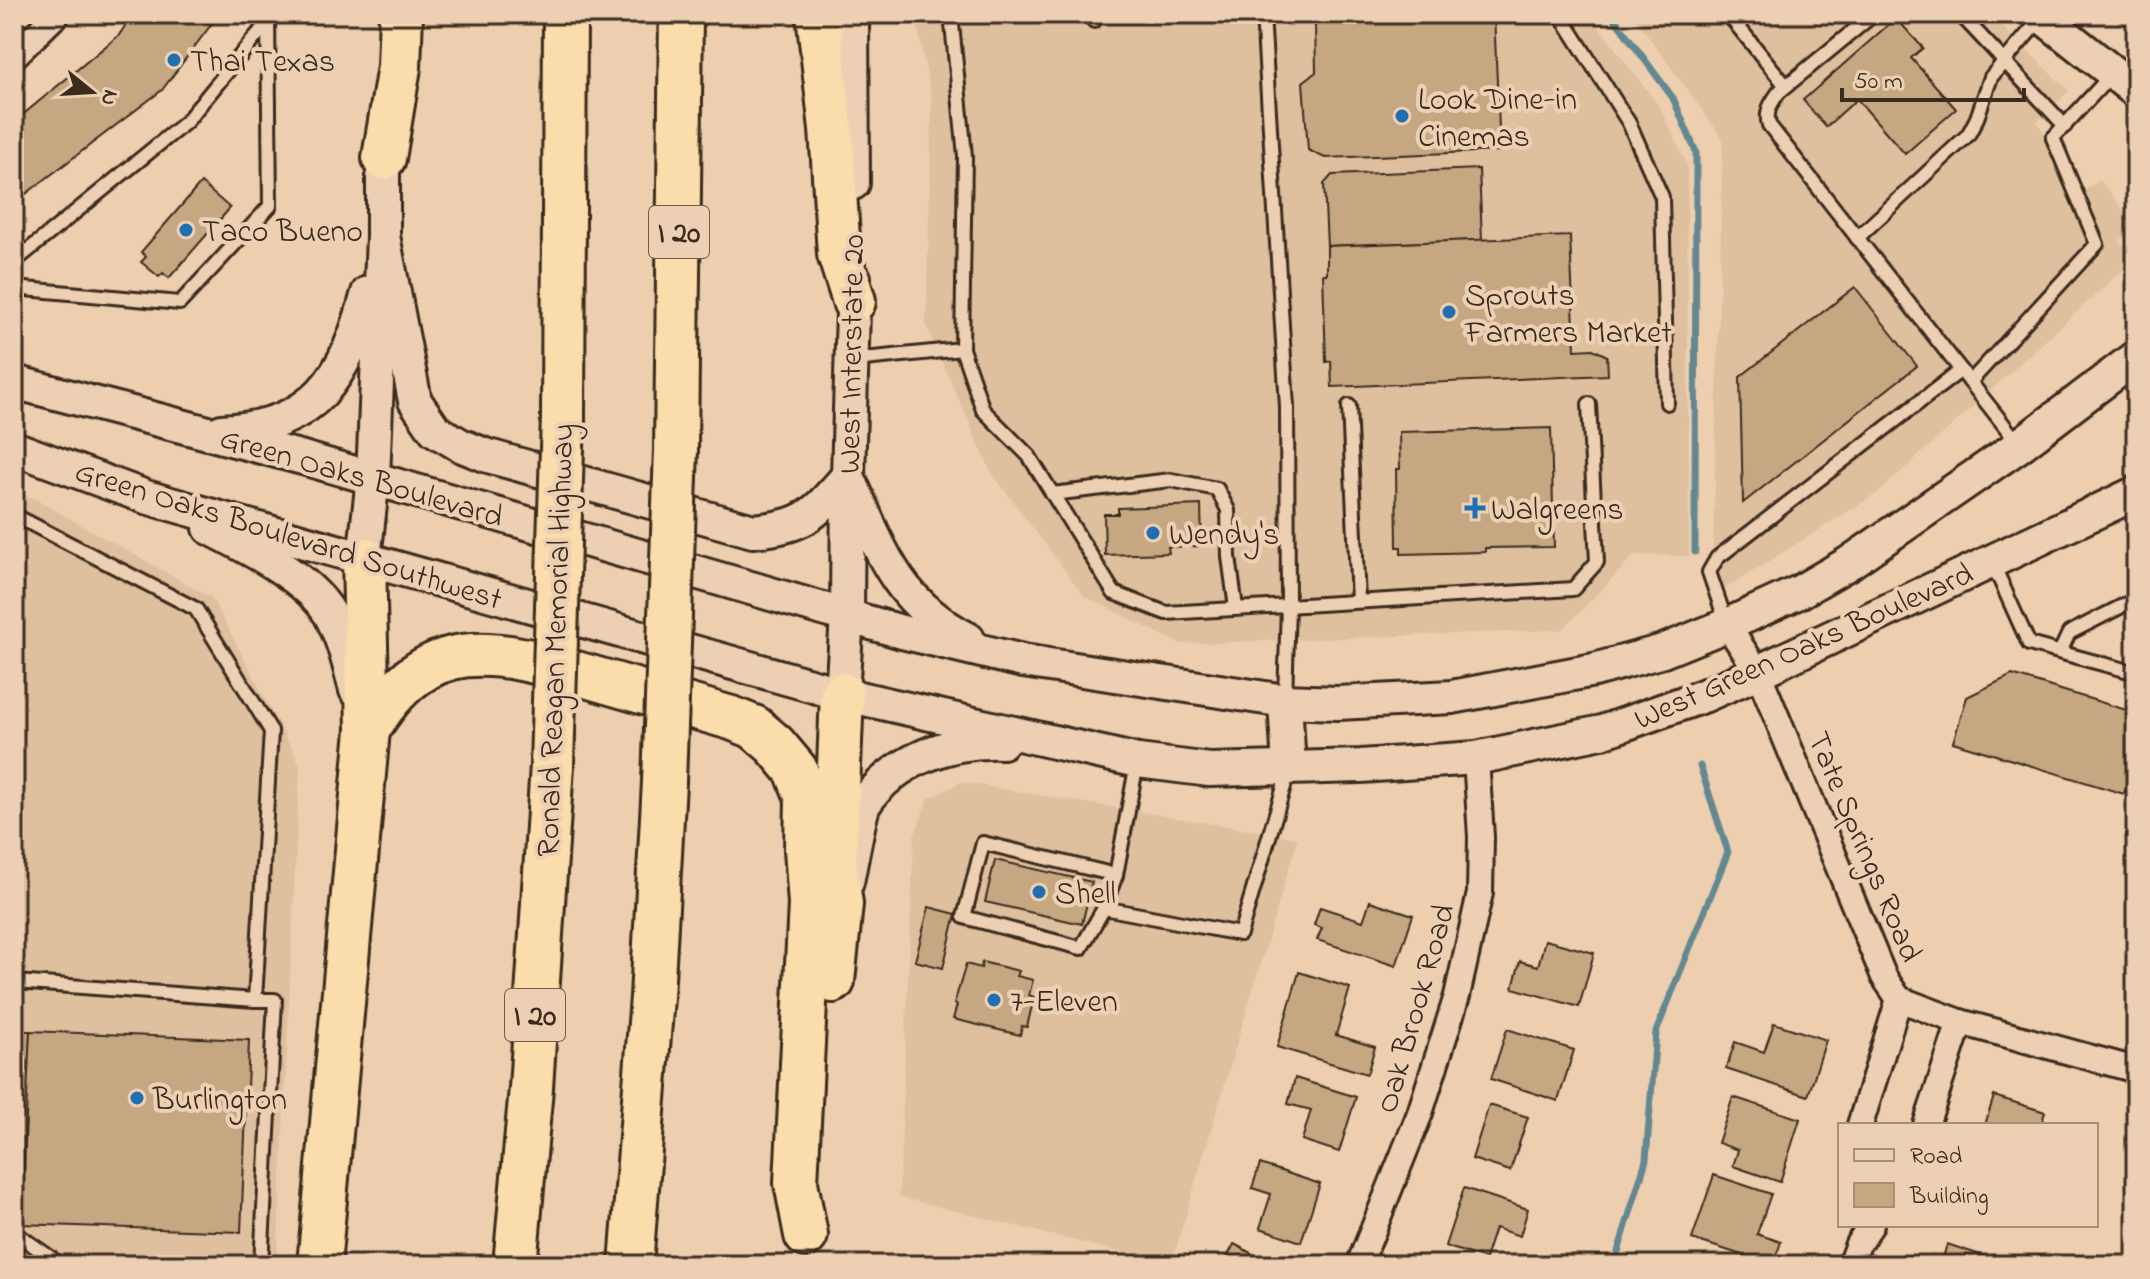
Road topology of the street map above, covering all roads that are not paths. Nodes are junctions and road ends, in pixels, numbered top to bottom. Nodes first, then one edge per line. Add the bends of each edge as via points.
1 (57, 14) edge
2 (379, 14) edge
3 (401, 14) edge
4 (565, 14) edge
5 (681, 14) edge
6 (818, 14) edge
7 (852, 14) edge
8 (951, 14) edge
9 (1263, 14) edge
10 (1560, 14) edge
11 (1728, 14) edge
12 (1874, 14) edge
13 (1960, 14) edge
14 (2040, 16) edge
15 (268, 18) edge
16 (14, 56) edge
17 (2002, 62) junction
18 (2124, 82) edge
19 (1786, 86) junction
20 (2065, 126) junction
21 (384, 158) junction
22 (383, 236) junction
23 (1857, 238) junction
24 (14, 262) edge
25 (14, 288) edge
26 (854, 301) junction
27 (962, 349) junction
28 (2136, 357) edge
29 (852, 360) junction
30 (1961, 370) junction
31 (14, 382) edge
32 (1970, 382) junction
33 (14, 403) edge
34 (1667, 403) dead end
35 (1589, 404) dead end
36 (1349, 406) dead end
37 (121, 412) junction
38 (174, 424) junction
39 (2020, 445) junction
40 (14, 448) edge
41 (848, 476) junction
42 (373, 478) junction
43 (2136, 493) edge
44 (1052, 494) junction
45 (146, 497) junction
46 (14, 515) edge
47 (364, 559) junction
48 (1992, 562) junction
49 (2136, 599) edge
50 (1358, 601) junction
51 (1288, 605) junction
52 (1236, 608) junction
53 (847, 616) junction
54 (1727, 625) junction
55 (2060, 652) junction
56 (1023, 661) junction
57 (1758, 672) junction
58 (2136, 673) edge
59 (842, 694) junction
60 (1285, 701) junction
61 (368, 730) junction
62 (1051, 743) junction
63 (1476, 758) junction
64 (1138, 761) junction
65 (1289, 767) junction
66 (1116, 875) junction
67 (841, 904) junction
68 (1104, 908) junction
69 (14, 979) edge
70 (1899, 999) junction
71 (255, 1000) junction
72 (1960, 1022) junction
73 (2136, 1070) edge
74 (1861, 1123) edge
75 (1927, 1123) edge
76 (14, 1232) edge
77 (804, 1250) edge
78 (61, 1265) edge
79 (261, 1265) edge
80 (319, 1265) edge
81 (515, 1265) edge
82 (631, 1265) edge
83 (1359, 1265) edge

1 - 16 street
2 - 21 main road
3 - 21 highway via 399,67
4 - 81 highway, Ronald Reagan Memorial Highway / I 20, bridge via 563,417 552,765
5 - 82 highway, I 20, bridge via 676,449 664,782
6 - 26 highway via 839,254
7 - 26 main road, West Interstate 20
8 - 27 lane via 965,156
9 - 51 lane via 1287,407
10 - 34 lane via 1629,123 1662,197
11 - 19 lane
12 - 19 lane
13 - 17 lane
14 - 17 lane
14 - 18 main road
15 - 24 lane via 186,122
15 - 25 lane via 270,206 180,303
17 - 20 lane
17 - 23 lane via 1968,135
18 - 20 lane
19 - 23 lane via 1771,103 1769,125
20 - 32 lane via 2053,138 2097,244
21 - 22 main road
22 - 38 main road via 357,334 324,392 298,414 269,424 215,431
22 - 41 main road via 415,401 435,430 460,445 753,531 800,523
22 - 42 main road
23 - 30 lane
26 - 29 main road, West Interstate 20
27 - 29 lane
27 - 44 lane via 983,410 1029,456
28 - 39 main road, West Green Oaks Boulevard
29 - 41 main road, West Interstate 20
30 - 32 lane
30 - 54 lane via 1717,558 1709,572
31 - 37 main road, Green Oaks Boulevard
32 - 39 lane
33 - 37 main road via 70,419
35 - 50 lane via 1597,562 1573,589
36 - 50 lane
37 - 38 main road, Green Oaks Boulevard
38 - 42 main road, Green Oaks Boulevard
39 - 54 main road, West Green Oaks Boulevard via 1849,563
40 - 45 main road, Green Oaks Boulevard Southwest
41 - 53 main road, West Interstate 20
41 - 56 main road via 881,551 909,597 946,628
42 - 47 main road
42 - 53 main road, Green Oaks Boulevard
43 - 48 main road, West Green Oaks Boulevard
44 - 52 lane via 1114,593 1166,613
44 - 52 lane via 1171,480 1217,489 1228,510
45 - 47 main road, Green Oaks Boulevard Southwest
45 - 61 main road via 297,578 329,612
46 - 71 lane via 196,609 271,731
47 - 59 main road, Green Oaks Boulevard Southwest
47 - 61 highway
48 - 55 lane via 2029,644
48 - 57 main road, West Green Oaks Boulevard
49 - 55 lane via 2069,633
50 - 51 lane
51 - 52 lane
51 - 60 lane
53 - 56 main road, West Green Oaks Boulevard
53 - 59 main road, West Interstate 20
54 - 57 street, Tate Springs Road
54 - 60 main road, West Green Oaks Boulevard via 1663,651 1594,670 1452,697
55 - 58 lane
56 - 60 main road, West Green Oaks Boulevard
57 - 63 main road, West Green Oaks Boulevard via 1602,732
57 - 70 street, Tate Springs Road via 1884,977
59 - 62 main road, West Green Oaks Boulevard
59 - 67 highway via 835,862
60 - 65 main road
61 - 77 highway via 405,682 456,656 485,653 523,657 731,718 754,727 796,770 807,798 810,904 796,1183
61 - 80 highway
62 - 64 main road, West Green Oaks Boulevard
62 - 67 main road via 978,741 935,750 892,775 864,805
63 - 65 main road, West Green Oaks Boulevard
63 - 83 street, Oak Brook Road via 1480,893 1457,996 1420,1113
64 - 65 main road, West Green Oaks Boulevard via 1210,770
64 - 66 lane
65 - 68 lane via 1240,934
66 - 68 lane
66 - 68 lane via 983,843 964,917 1081,948
67 - 77 highway
69 - 71 lane
70 - 72 street, Tate Springs Road
70 - 74 street
71 - 79 lane via 275,1000
72 - 73 street, Tate Springs Road
72 - 75 street
76 - 78 lane

